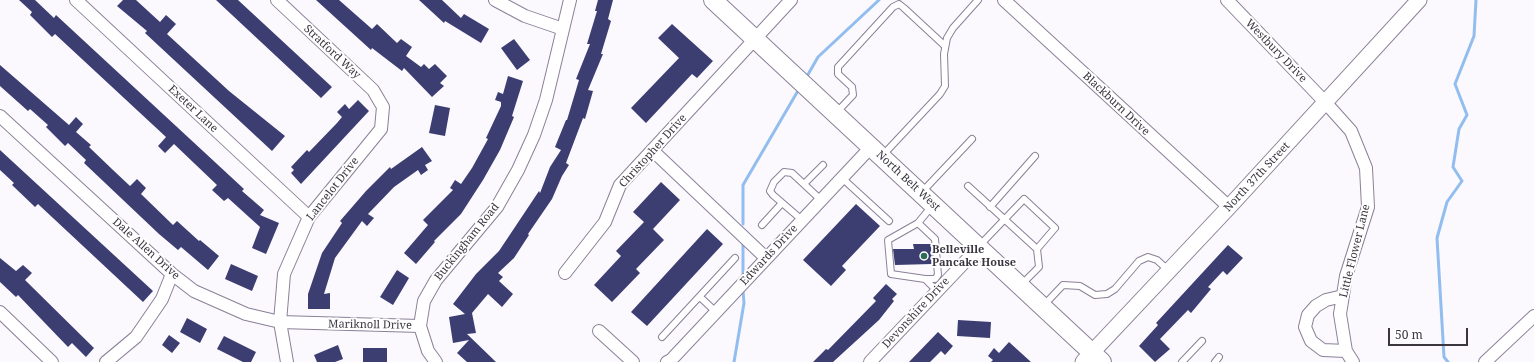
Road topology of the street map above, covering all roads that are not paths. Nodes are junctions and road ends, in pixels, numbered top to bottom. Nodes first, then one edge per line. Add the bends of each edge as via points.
1 (76, 0) edge
2 (277, 0) edge
3 (495, 0) edge
4 (570, 0) edge
5 (713, 0) edge
6 (791, 0) edge
7 (978, 0) edge
8 (1004, 0) edge
9 (1227, 0) edge
10 (1419, 0) edge
11 (563, 29) junction
12 (756, 40) junction
13 (945, 46) junction
14 (1325, 102) junction
15 (383, 107) joint
16 (835, 114) junction
17 (0, 116) edge
18 (972, 139) dead end
19 (652, 150) junction
20 (876, 152) junction
21 (1035, 156) dead end
22 (823, 165) dead end
23 (842, 178) junction
24 (804, 184) junction
25 (968, 186) dead end
26 (927, 198) junction
27 (821, 200) junction
28 (782, 203) junction
29 (990, 207) junction
30 (1229, 208) junction
31 (310, 217) junction
32 (802, 220) junction
33 (1004, 220) junction
34 (889, 221) dead end
35 (918, 223) junction
36 (762, 225) dead end
37 (979, 247) junction
38 (1036, 249) junction
39 (736, 258) dead end
40 (766, 258) junction
41 (1169, 271) junction
42 (565, 272) dead end
43 (172, 274) junction
44 (925, 279) junction
45 (1021, 285) junction
46 (937, 291) junction
47 (700, 296) junction
48 (1343, 296) junction
49 (1043, 307) junction
50 (0, 312) edge
51 (716, 312) junction
52 (1534, 316) edge
53 (280, 322) junction
54 (420, 326) junction
55 (599, 331) dead end
56 (662, 337) dead end
57 (1202, 341) dead end
58 (1346, 351) junction
59 (1092, 359) edge
60 (52, 362) edge
61 (106, 362) edge
62 (287, 362) edge
63 (436, 362) edge
64 (633, 362) edge
65 (667, 362) edge
66 (870, 362) edge
67 (1182, 362) edge
68 (1353, 362) edge
69 (1485, 362) edge

1 - 31 street, Exeter Lane
2 - 15 street, Stratford Way via 373,90
3 - 11 street via 525,16
4 - 11 street, Buckingham Road
5 - 12 main road, North Belt West
6 - 12 street, Christopher Drive
7 - 13 lane via 953,28
8 - 30 street, Blackburn Drive
9 - 14 street, Westbury Drive
10 - 14 street, North 37th Street
11 - 54 street, Buckingham Road via 546,100 518,170 497,207 436,280 424,301
12 - 16 main road, North Belt West
12 - 19 street, Christopher Drive
13 - 16 lane via 899,4 892,7 838,67 838,74 852,87 853,95
13 - 20 lane via 945,86
14 - 30 street, North 37th Street
14 - 48 street, Little Flower Lane via 1351,131 1366,168 1368,207 1346,276
15 - 31 street, Lancelot Drive via 381,128
16 - 20 main road, North Belt West
17 - 43 street, Dale Allen Drive
18 - 26 lane
19 - 40 street
19 - 42 street, Christopher Drive via 620,184 605,222
20 - 23 street, Edwards Drive
20 - 26 main road, North Belt West
21 - 29 lane
22 - 24 lane
23 - 27 street, Edwards Drive
23 - 34 lane
24 - 27 lane
24 - 28 lane via 792,173 784,172 770,190
25 - 29 lane
26 - 35 lane
26 - 37 main road, North Belt West
27 - 32 street, Edwards Drive
28 - 32 lane
28 - 36 lane
29 - 33 lane
30 - 41 street, North 37th Street
31 - 53 street, Lancelot Drive via 284,274
32 - 40 street, Edwards Drive
33 - 37 lane
33 - 38 lane
33 - 38 lane via 1024,199 1055,228
35 - 44 lane via 935,239 938,275 934,279
35 - 44 lane via 888,240 891,274
37 - 45 main road, North Belt West
37 - 46 street, Devonshire Drive
38 - 45 lane via 1039,267
39 - 47 lane
40 - 51 street, Edwards Drive
41 - 49 lane via 1157,260 1148,257 1139,261 1115,289 1107,294 1095,295 1080,286 1063,285
41 - 59 street, North 37th Street
43 - 53 street, Dale Allen Drive via 194,291 246,314
43 - 61 street via 162,299 136,337
44 - 46 lane
45 - 49 main road, North Belt West
46 - 66 street, Devonshire Drive
47 - 51 lane
47 - 56 lane
48 - 58 street, Little Flower Lane via 1340,314
48 - 58 street via 1326,300 1316,306 1308,315 1305,326 1312,341 1323,350
49 - 59 main road, North Belt West
50 - 60 street
51 - 65 street, Edwards Drive
52 - 69 street
53 - 54 street, Mariknoll Drive
53 - 62 street
54 - 63 street, Mariknoll Drive via 428,351
55 - 64 street
57 - 67 lane
58 - 68 street, Little Flower Lane

